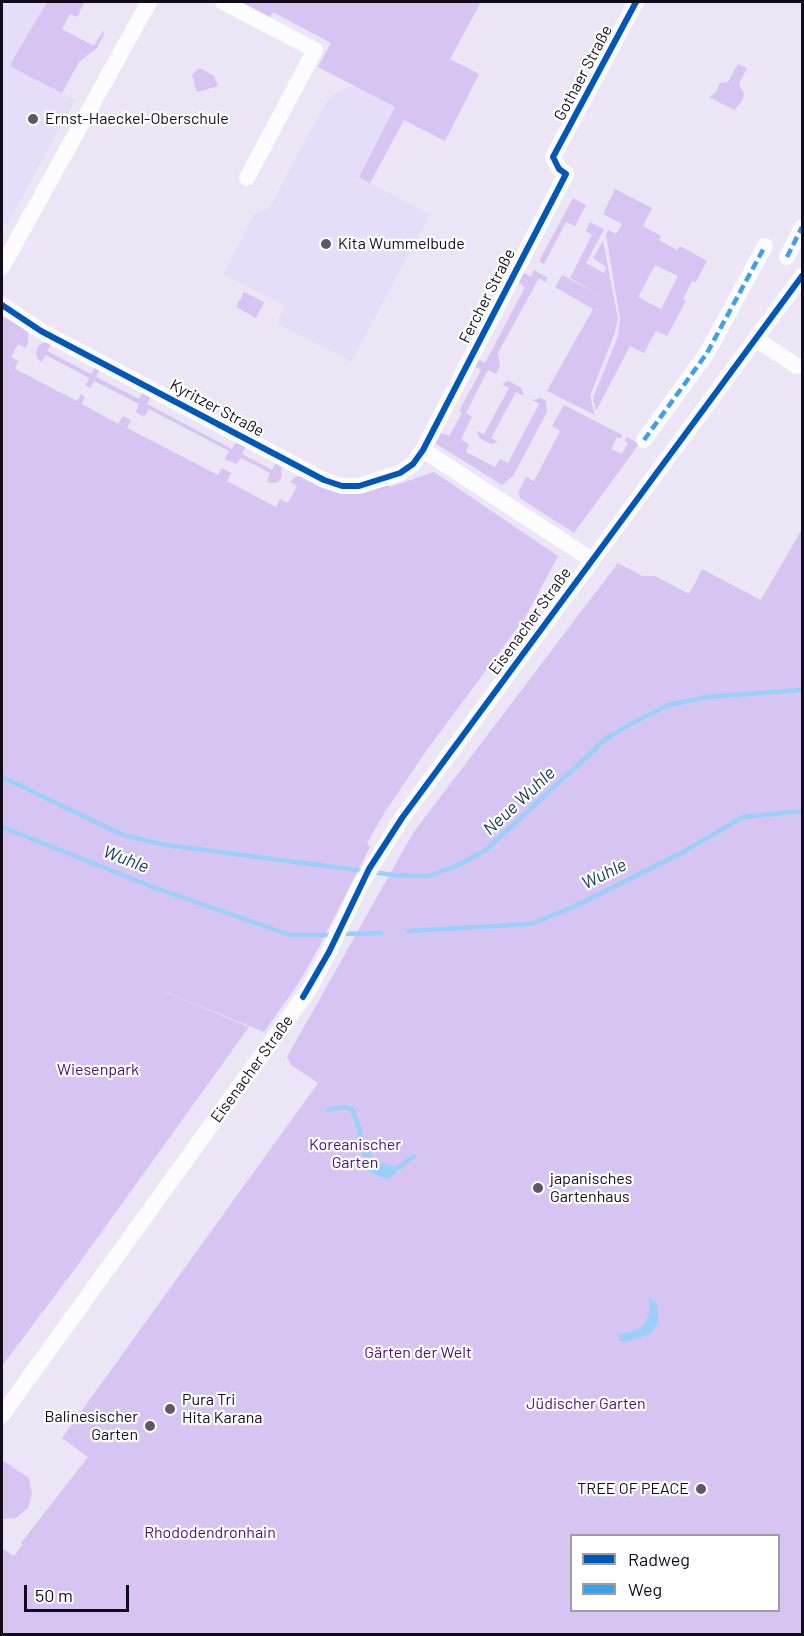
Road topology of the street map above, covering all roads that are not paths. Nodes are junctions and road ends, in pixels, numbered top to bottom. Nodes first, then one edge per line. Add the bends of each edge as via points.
1 (149, 2) edge
2 (223, 2) edge
3 (636, 2) edge
4 (553, 157) joint
5 (247, 178) dead end
6 (802, 227) edge
7 (765, 246) dead end
8 (787, 257) dead end
9 (2, 267) edge
10 (802, 276) edge
11 (2, 305) edge
12 (756, 339) junction
13 (797, 366) dead end
14 (644, 440) dead end
15 (423, 450) junction
16 (592, 560) junction
17 (2, 1415) edge

1 - 9 street
2 - 5 street via 315,50
3 - 4 street, Gothaer Straße
4 - 15 street, Fercher Straße via 566,174
6 - 8 street
7 - 14 street via 707,353
10 - 12 street, Eisenacher Straße
11 - 15 street, Kyritzer Straße via 41,331 324,480 359,486 400,473
12 - 13 street
12 - 16 street, Eisenacher Straße
15 - 16 street
16 - 17 street, Eisenacher Straße via 402,818 359,887 303,997

